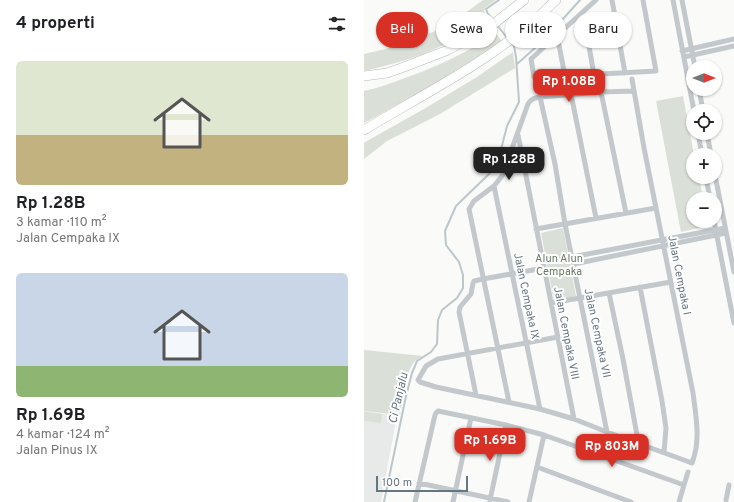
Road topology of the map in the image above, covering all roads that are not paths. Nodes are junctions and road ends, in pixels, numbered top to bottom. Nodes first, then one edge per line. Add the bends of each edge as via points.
1 (524, 0) edge
2 (556, 0) edge
3 (596, 0) edge
4 (612, 0) edge
5 (643, 0) edge
6 (673, 0) edge
7 (682, 0) edge
8 (583, 12) edge
9 (574, 20) edge
10 (566, 27) edge
11 (734, 39) edge
12 (734, 46) edge
13 (542, 48) edge
14 (560, 48) edge
15 (589, 48) edge
16 (692, 48) junction
17 (682, 51) junction
18 (693, 55) junction
19 (684, 58) junction
20 (694, 60) edge
21 (624, 74) junction
22 (594, 75) junction
23 (364, 76) edge
24 (534, 77) dead end
25 (632, 79) dead end
26 (634, 91) junction
27 (601, 92) junction
28 (572, 94) junction
29 (540, 96) junction
30 (693, 104) edge
31 (364, 130) edge
32 (518, 134) junction
33 (717, 184) edge
34 (494, 186) junction
35 (656, 208) junction
36 (626, 213) junction
37 (596, 218) junction
38 (566, 224) junction
39 (715, 228) edge
40 (536, 229) junction
41 (726, 230) junction
42 (716, 232) junction
43 (663, 243) junction
44 (572, 258) junction
45 (574, 264) junction
46 (544, 268) junction
47 (734, 272) edge
48 (512, 274) junction
49 (483, 279) junction
50 (671, 282) junction
51 (640, 287) junction
52 (609, 293) junction
53 (581, 298) junction
54 (551, 303) junction
55 (734, 322) edge
56 (558, 337) junction
57 (526, 343) junction
58 (498, 348) junction
59 (467, 354) junction
60 (476, 395) junction
61 (509, 402) junction
62 (540, 409) junction
63 (471, 418) junction
64 (574, 419) junction
65 (506, 425) junction
66 (607, 432) junction
67 (544, 435) junction
68 (637, 442) junction
69 (664, 452) junction
70 (537, 467) junction
71 (688, 472) dead end
72 (419, 483) junction
73 (684, 485) junction
74 (729, 485) dead end
75 (455, 490) junction
76 (490, 500) edge
77 (727, 501) edge
78 (415, 502) edge
79 (453, 502) edge
80 (508, 502) edge
81 (529, 502) edge
82 (631, 502) edge
83 (679, 502) edge

1 - 23 highway via 491,26 448,50 387,73
2 - 31 highway via 504,44 426,95
3 - 8 street
4 - 21 street
5 - 21 street via 656,72
6 - 17 street
7 - 16 street
9 - 10 street
11 - 16 street
12 - 18 street
13 - 24 street via 531,58
14 - 22 street via 565,76
15 - 22 street
16 - 17 street
16 - 18 street
17 - 19 street
18 - 19 street
18 - 20 street
19 - 30 street
21 - 22 street
25 - 26 street, Jalan Cempaka I
26 - 27 street
26 - 35 street, Jalan Cempaka I
27 - 28 street
27 - 36 street
28 - 29 street
28 - 37 street
29 - 32 street via 528,104
29 - 38 street, Jalan Cempaka VII
32 - 34 street via 504,171
32 - 40 street, Jalan Cempaka VIII
33 - 41 street
34 - 48 street, Jalan Cempaka IX
34 - 49 street via 474,201 469,209
35 - 36 street
35 - 43 street, Jalan Cempaka I
36 - 37 street
37 - 38 street
38 - 40 street
38 - 44 street, Jalan Cempaka VII
39 - 42 street
40 - 46 street, Jalan Cempaka VIII
41 - 42 street
41 - 47 street
42 - 43 street
42 - 55 street
43 - 44 street
43 - 45 street
43 - 50 street, Jalan Cempaka I
44 - 45 street, Jalan Cempaka VII
45 - 53 street, Jalan Cempaka VII
46 - 48 street
46 - 54 street, Jalan Cempaka VIII
48 - 49 street
48 - 57 street, Jalan Cempaka IX
49 - 58 street
49 - 59 street via 474,281 471,294 460,307
50 - 51 street
50 - 69 street, Jalan Cempaka I via 698,431 692,463
51 - 52 street
51 - 69 street via 666,428
52 - 53 street
52 - 68 street
53 - 54 street
53 - 66 street, Jalan Cempaka VII
54 - 56 street, Jalan Cempaka VIII
56 - 57 street
56 - 64 street, Jalan Cempaka VIII
57 - 58 street
57 - 62 street, Jalan Cempaka IX
58 - 59 street
58 - 61 street
59 - 60 street
59 - 60 street via 438,359 426,366 418,380
60 - 61 street
61 - 62 street
62 - 64 street
63 - 65 street
63 - 72 street via 438,411 436,413
63 - 75 street
64 - 66 street
65 - 67 street
65 - 76 street
66 - 68 street
67 - 70 street
67 - 73 street
68 - 69 street
70 - 81 street
70 - 82 street
71 - 73 street
72 - 75 street
72 - 78 street
73 - 83 street
74 - 77 street
75 - 76 street
75 - 79 street
76 - 80 street

